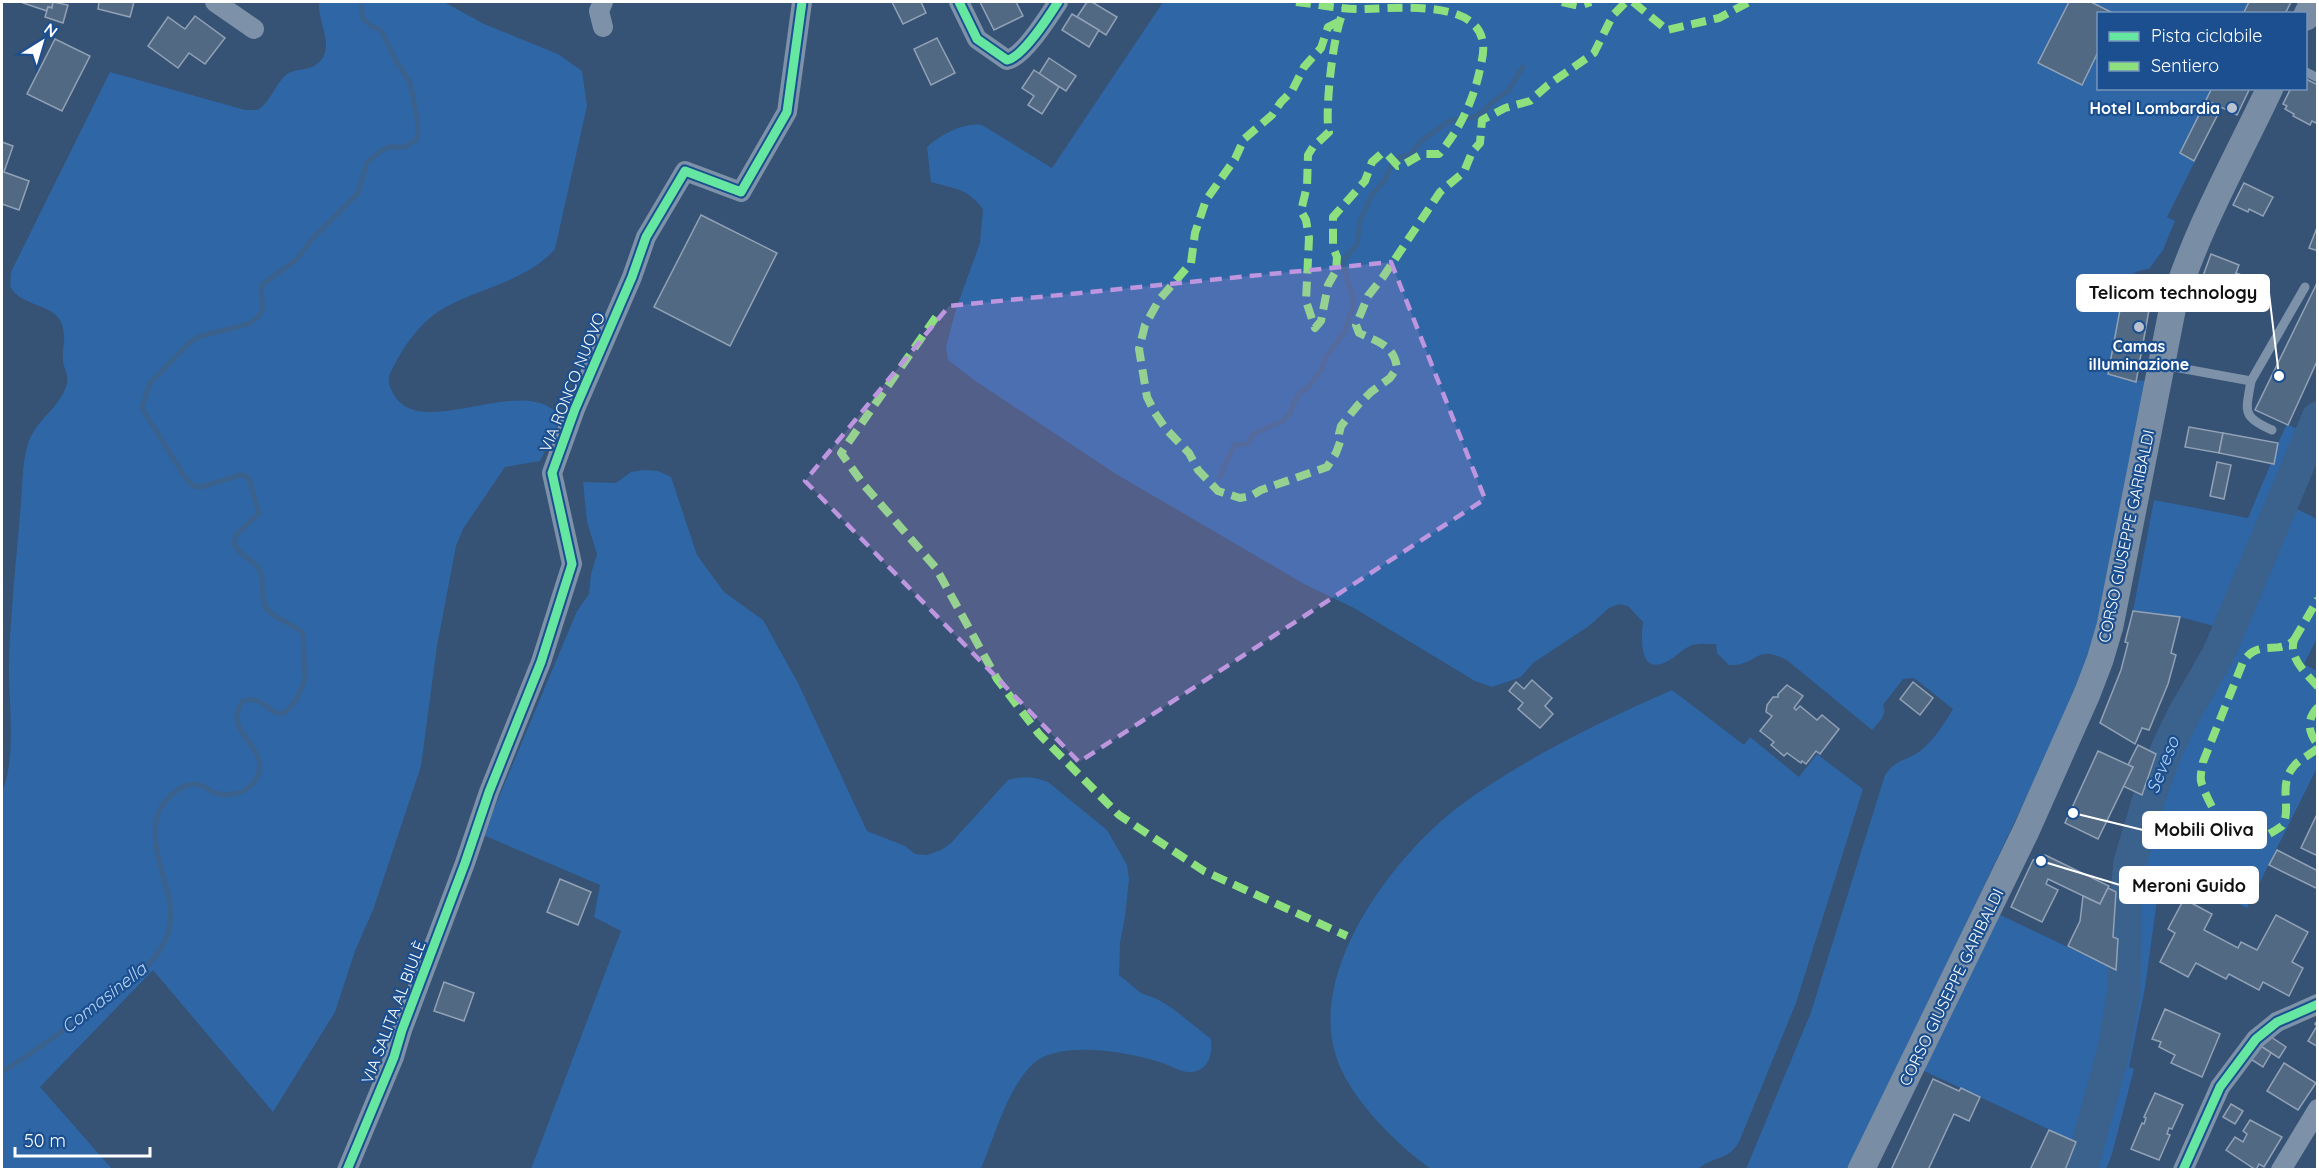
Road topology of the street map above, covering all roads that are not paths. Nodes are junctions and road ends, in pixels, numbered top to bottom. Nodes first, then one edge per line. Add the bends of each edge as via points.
1 (215, 2) edge
2 (603, 2) edge
3 (802, 2) edge
4 (959, 2) edge
5 (1059, 2) edge
6 (603, 27) dead end
7 (254, 29) dead end
8 (2270, 90) edge
9 (2305, 287) dead end
10 (2160, 365) junction
11 (2251, 381) junction
12 (2272, 430) dead end
13 (465, 863) joint
14 (2318, 1004) edge
15 (2318, 1109) edge
16 (347, 1170) edge
17 (1861, 1170) edge
18 (2183, 1170) edge
19 (2281, 1170) edge

1 - 7 street
2 - 6 street via 599,10
3 - 13 street, VIA RONCO NUOVO via 787,112 741,192 684,171 646,237 575,409 552,473 572,564 541,662
4 - 5 street via 977,39 1006,60 1016,55
8 - 10 main road, CORSO GIUSEPPE GARIBALDI via 2184,270
9 - 11 lane
10 - 11 lane
10 - 17 main road, CORSO GIUSEPPE GARIBALDI via 2126,551 2100,660 2026,831
11 - 12 lane via 2247,414
13 - 16 street, VIA SALITA AL BIULÈ via 394,1057
14 - 18 street via 2277,1022 2256,1039 2220,1087
15 - 19 street

